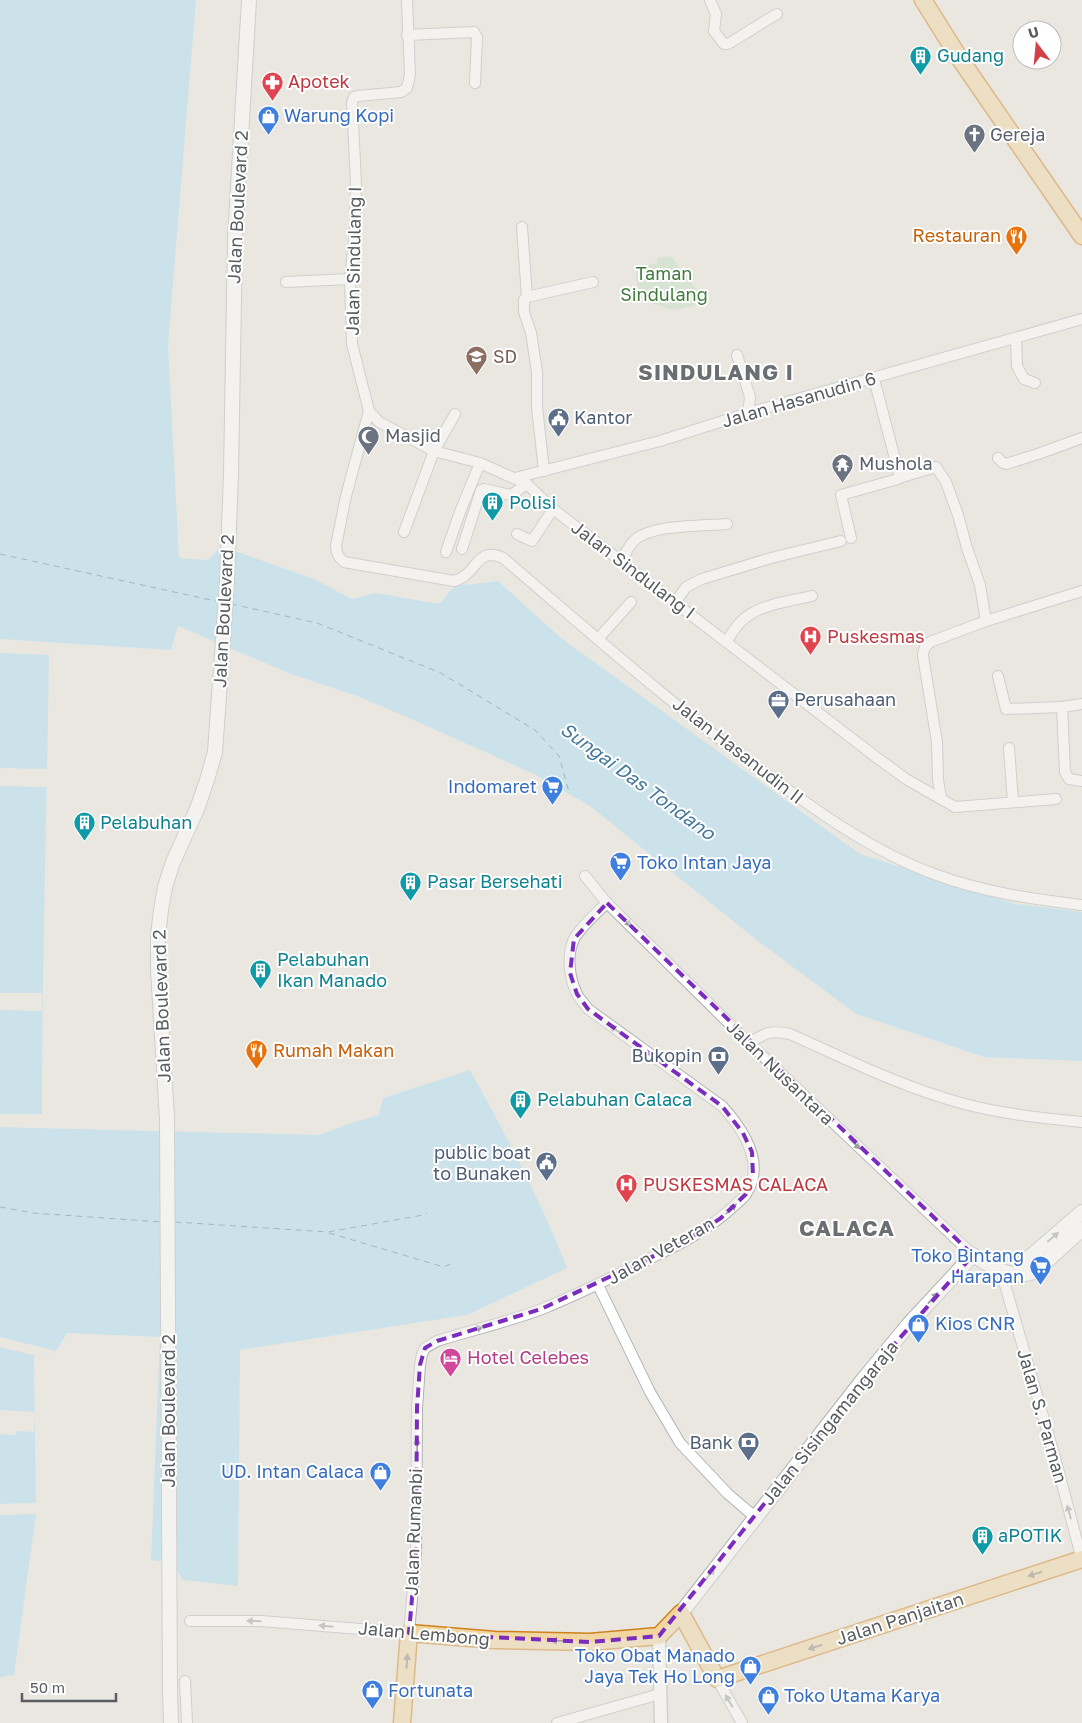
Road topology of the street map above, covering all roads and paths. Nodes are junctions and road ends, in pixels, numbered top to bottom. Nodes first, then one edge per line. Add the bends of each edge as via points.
1 (249, 0) edge
2 (407, 0) edge
3 (710, 0) edge
4 (924, 0) edge
5 (777, 14) dead end
6 (407, 35) junction
7 (475, 83) dead end
8 (1077, 219) edge
9 (522, 227) dead end
10 (1082, 236) edge
11 (350, 279) junction
12 (286, 282) dead end
13 (593, 282) dead end
14 (527, 297) junction
15 (1082, 319) edge
16 (1016, 338) junction
17 (737, 356) dead end
18 (874, 379) junction
19 (1035, 383) dead end
20 (368, 411) junction
21 (748, 413) junction
22 (455, 414) dead end
23 (1082, 438) edge
24 (434, 452) junction
25 (998, 458) dead end
26 (480, 463) junction
27 (544, 471) junction
28 (900, 476) junction
29 (515, 478) junction
30 (527, 484) junction
31 (553, 509) junction
32 (727, 524) dead end
33 (404, 532) dead end
34 (516, 534) dead end
35 (462, 549) dead end
36 (446, 552) dead end
37 (621, 562) junction
38 (1082, 591) edge
39 (812, 596) dead end
40 (631, 602) dead end
41 (674, 602) junction
42 (986, 621) junction
43 (598, 639) junction
44 (727, 641) junction
45 (998, 676) dead end
46 (1082, 704) edge
47 (1062, 707) junction
48 (1009, 748) dead end
49 (1082, 781) edge
50 (941, 798) junction
51 (1056, 799) dead end
52 (1013, 802) junction
53 (585, 876) dead end
54 (607, 903) junction
55 (1082, 905) edge
56 (749, 1043) junction
57 (1082, 1122) edge
58 (1082, 1212) edge
59 (1082, 1229) edge
60 (973, 1255) junction
61 (1001, 1271) junction
62 (1021, 1275) junction
63 (598, 1285) junction
64 (430, 1344) joint
65 (755, 1517) junction
66 (1082, 1559) edge
67 (681, 1613) junction
68 (190, 1620) dead end
69 (409, 1633) junction
70 (659, 1636) junction
71 (717, 1679) junction
72 (184, 1681) dead end
73 (660, 1694) junction
74 (171, 1723) edge
75 (187, 1723) edge
76 (402, 1723) edge
77 (556, 1723) edge
78 (660, 1723) edge
79 (742, 1723) edge

1 - 74 main road, Jalan Boulevard 2 via 236,238 227,574 215,752 197,809 166,886 160,910 158,953 167,1119
2 - 6 street, Jalan Sindulang I
3 - 5 street via 716,14 714,31 724,44
4 - 8 highway via 960,60
6 - 7 street via 474,32 477,37
6 - 11 street, Jalan Sindulang I via 410,75 407,88 401,92 363,94 353,100 356,184
8 - 10 highway
9 - 14 street
11 - 12 street
11 - 20 street, Jalan Sindulang I via 352,344
13 - 14 street
14 - 27 street via 524,312 537,372
15 - 16 street, Jalan Hasanudin 6
16 - 18 street, Jalan Hasanudin 6
16 - 19 street via 1017,366 1024,379
17 - 21 street via 750,398
18 - 21 street, Jalan Hasanudin 6
18 - 28 street
20 - 24 street, Jalan Sindulang I via 379,422
20 - 43 street, Jalan Hasanudin II via 346,496 336,552 339,558 344,562 454,581 462,579 482,557 497,555
21 - 27 street, Jalan Hasanudin 6
22 - 24 street
23 - 25 street via 1006,464
24 - 26 street, Jalan Sindulang I
24 - 33 street
26 - 29 street, Jalan Sindulang I
26 - 36 street
27 - 29 street, Jalan Hasanudin 6
28 - 41 street via 841,495 846,540 702,579 686,587
28 - 42 street via 938,468 958,515 980,585
29 - 30 street, Jalan Sindulang I
30 - 31 street, Jalan Sindulang I
30 - 35 street via 511,495 481,490
31 - 34 street via 532,541
31 - 37 street, Jalan Sindulang I
32 - 37 street via 656,529 633,541
37 - 41 street, Jalan Sindulang I
38 - 42 street
39 - 44 street via 756,611 735,628
40 - 43 street
41 - 44 street, Jalan Sindulang I
42 - 50 street via 930,642 923,652 937,742
43 - 55 street, Jalan Hasanudin II via 727,746 821,814 884,851 932,874 981,889
44 - 50 street, Jalan Sindulang I via 884,763
45 - 47 street via 1006,709
46 - 47 street
47 - 49 street via 1065,772 1069,779
48 - 52 street
50 - 52 street, Jalan Sindulang I via 955,807
51 - 52 street, Jalan Sindulang I
53 - 54 street, Jalan Nusantara
54 -> 56 street, Jalan Nusantara
63 -> 54 street, Jalan Veteran via 686,1241 721,1218 746,1194 753,1176 752,1152 743,1133 722,1106 588,1009 577,994 570,973 574,939
56 - 57 street via 768,1032 790,1034 898,1082 961,1103 998,1112
56 -> 60 street, Jalan Nusantara
62 -> 58 main road via 1024,1262
59 - 62 main road via 1036,1271
60 - 61 main road
65 -> 60 main road, Jalan Sisingamangaraja via 862,1380
61 - 62 main road
66 -> 61 street, Jalan S. Parman
64 -> 63 street, Jalan Veteran via 541,1309
63 - 65 street via 646,1384 680,1443 728,1494
69 -> 64 street, Jalan Rumanbi via 416,1552 420,1365 422,1354
67 -> 65 main road, Jalan Sisingamangaraja
66 -> 71 highway, Jalan Panjaitan
67 - 70 highway, Jalan Sisingamangaraja
67 - 71 highway
69 -> 68 street, Jalan Lembong via 261,1621
70 -> 69 highway, Jalan Lembong via 590,1642 495,1640
76 -> 69 highway, Jalan Rumanbi
70 - 73 street
79 -> 71 street
72 - 75 street
73 - 77 street
73 - 78 street

